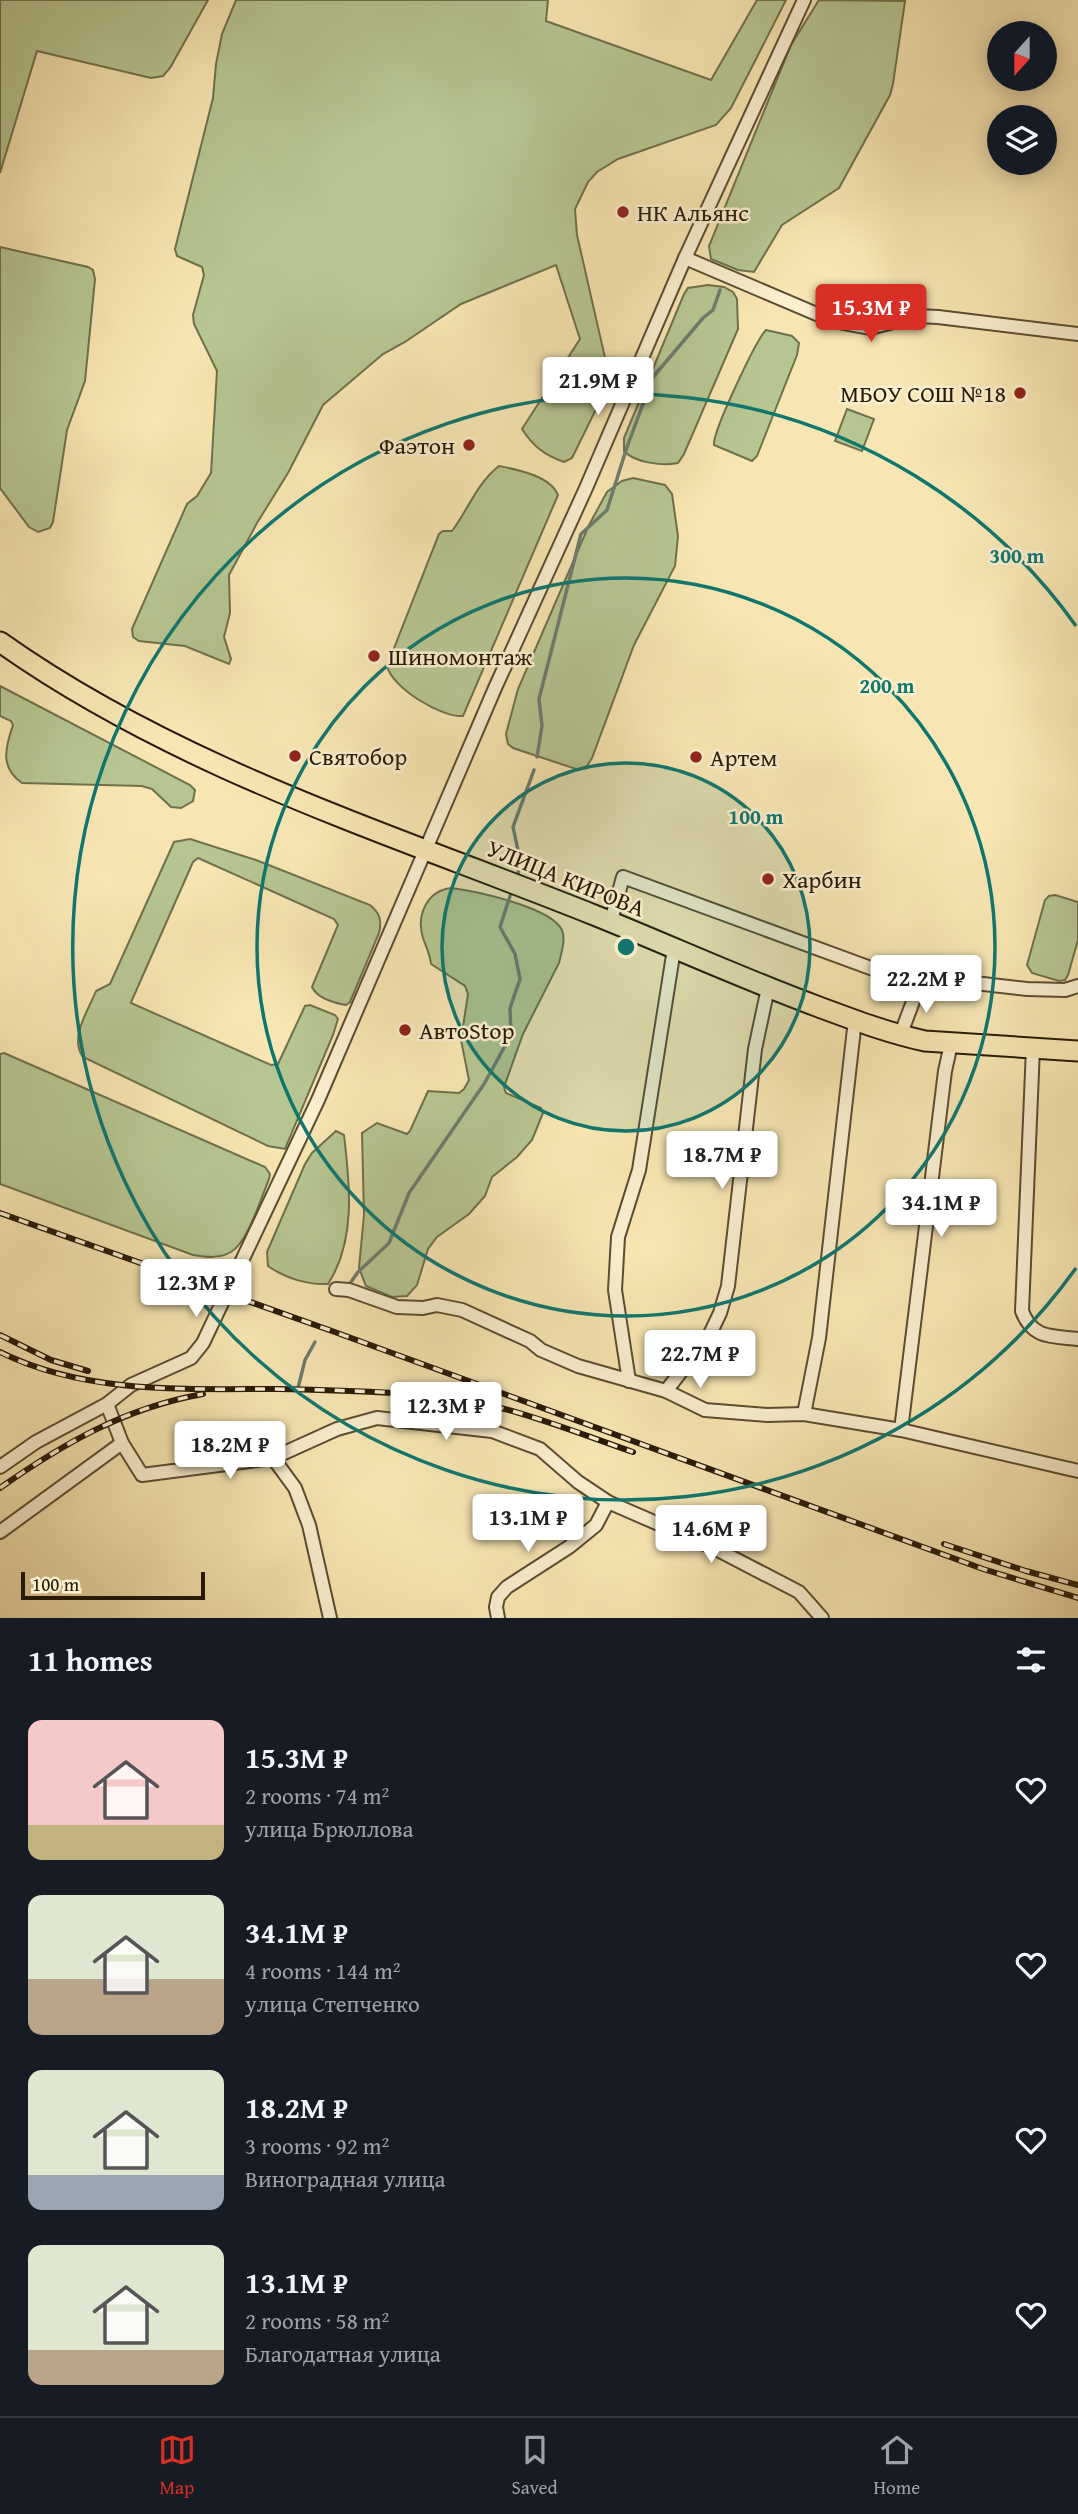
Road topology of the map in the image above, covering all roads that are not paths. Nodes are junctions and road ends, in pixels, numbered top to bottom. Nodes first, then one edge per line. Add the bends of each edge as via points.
1 (804, 0) edge
2 (685, 258) junction
3 (1078, 334) edge
4 (0, 642) edge
5 (428, 850) junction
6 (611, 922) junction
7 (674, 949) junction
8 (920, 983) junction
9 (1078, 986) edge
10 (768, 988) junction
11 (855, 1020) junction
12 (900, 1036) junction
13 (950, 1044) junction
14 (1033, 1048) junction
15 (1078, 1051) edge
16 (336, 1289) dead end
17 (1078, 1339) edge
18 (629, 1381) junction
19 (666, 1391) junction
20 (107, 1404) junction
21 (804, 1414) junction
22 (901, 1430) junction
23 (122, 1443) junction
24 (273, 1458) junction
25 (0, 1467) edge
26 (1078, 1471) edge
27 (608, 1502) junction
28 (0, 1532) edge
29 (330, 1618) edge
30 (498, 1618) edge
31 (822, 1618) edge

1 - 2 street
2 - 3 street via 833,321 859,327 917,316
2 - 5 street
4 - 5 main road, УЛИЦА КИРОВА via 57,680 181,749
5 - 6 main road, УЛИЦА КИРОВА
5 - 20 street via 289,1166 203,1343 191,1358 131,1385
6 - 7 main road, УЛИЦА КИРОВА
6 - 8 street via 623,877
7 - 10 main road, УЛИЦА КИРОВА
7 - 18 street via 639,1170 618,1237 615,1290
8 - 9 street via 1065,990
8 - 12 street
10 - 11 main road, УЛИЦА КИРОВА
10 - 19 street via 755,1049 728,1286 710,1334
11 - 12 main road, УЛИЦА КИРОВА
11 - 21 street via 819,1338
12 - 13 main road, УЛИЦА КИРОВА
13 - 14 main road, УЛИЦА КИРОВА
13 - 22 street
14 - 15 main road, УЛИЦА КИРОВА
14 - 17 street via 1022,1311 1034,1331
16 - 18 street via 397,1307 437,1305 462,1310 578,1366
18 - 19 street
19 - 21 street via 705,1410
20 - 23 street
20 - 25 street
21 - 22 street
22 - 26 street
23 - 24 street via 142,1475
23 - 28 street
24 - 27 street via 337,1429 377,1418 440,1424 492,1431 540,1449
24 - 29 street via 295,1488 309,1525
27 - 30 street via 596,1525 507,1587 498,1597
27 - 31 street via 714,1548 799,1592

